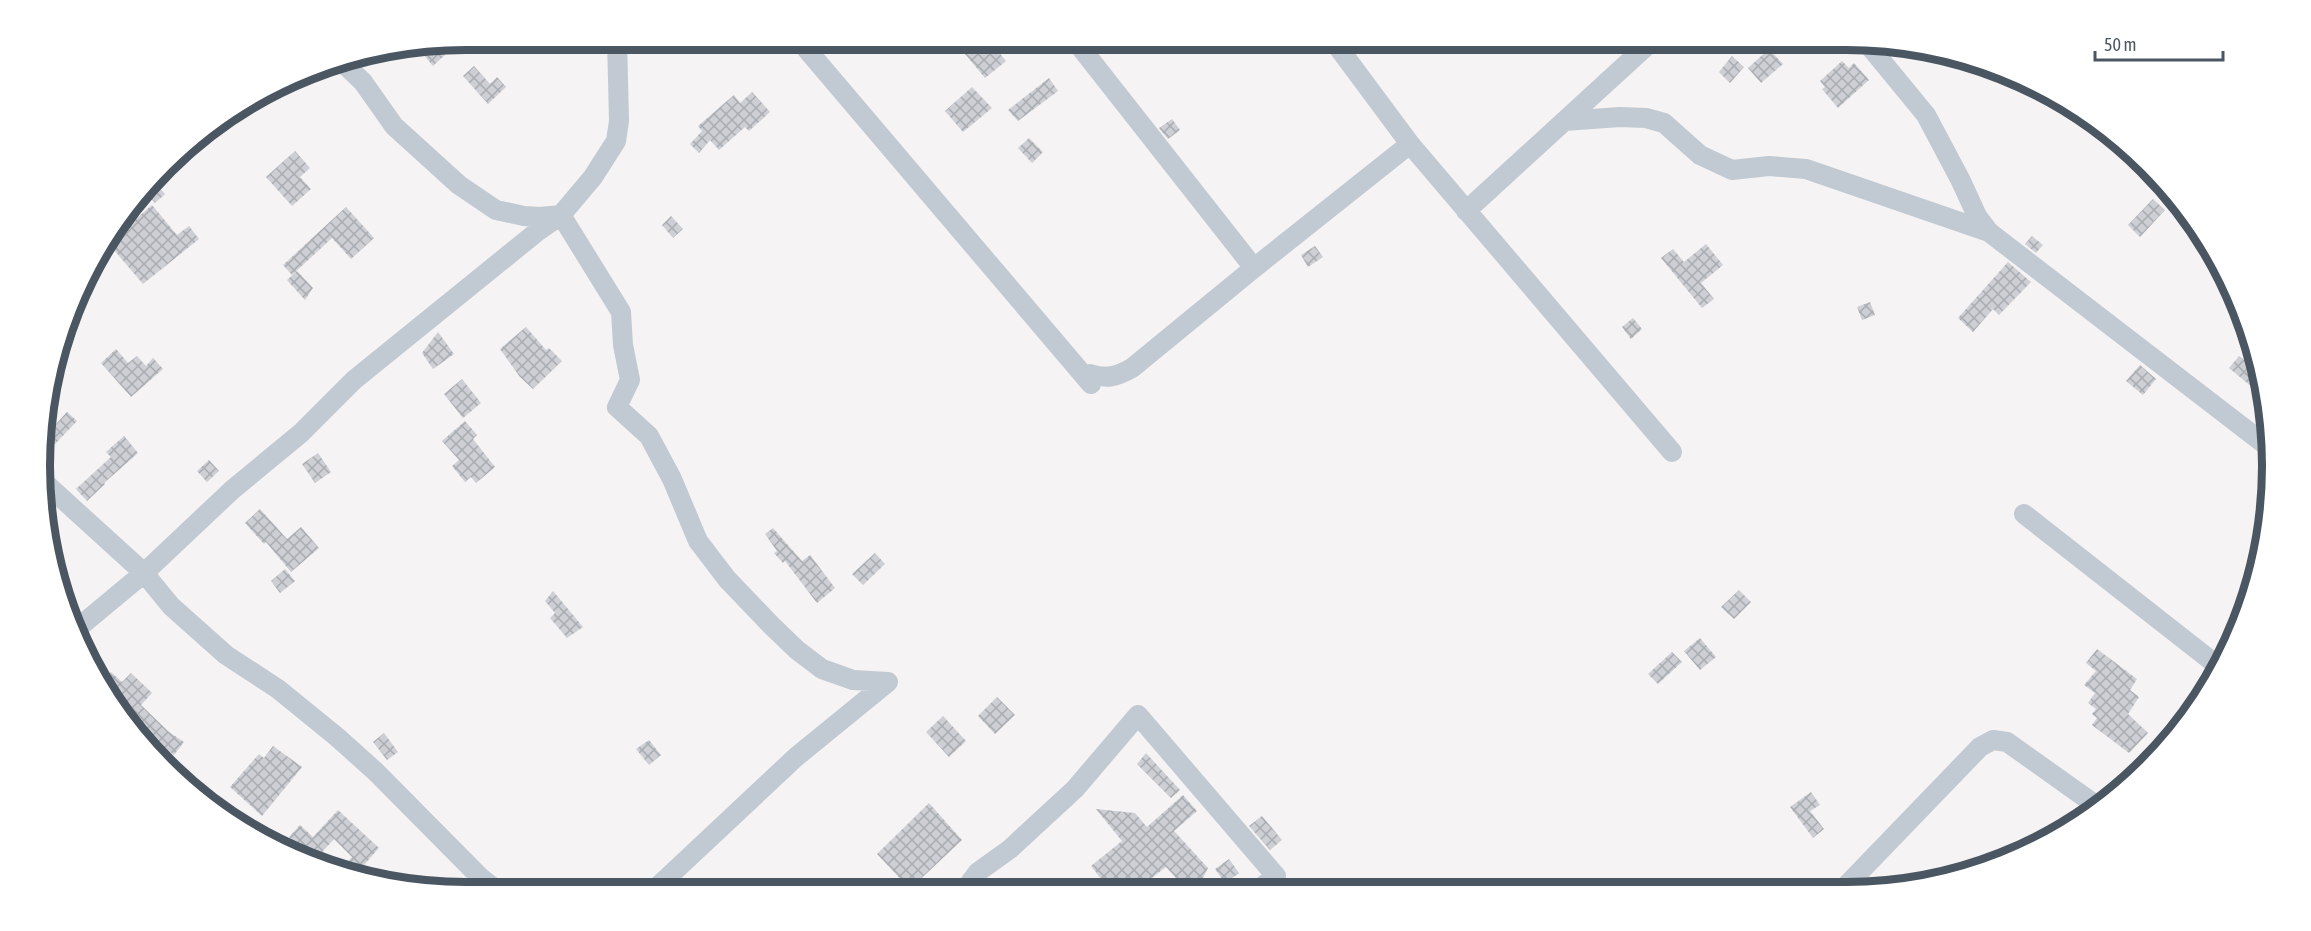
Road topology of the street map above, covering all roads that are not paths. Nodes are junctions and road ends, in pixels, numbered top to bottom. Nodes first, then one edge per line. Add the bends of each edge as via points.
1 (617, 50) edge
2 (807, 50) edge
3 (1083, 50) edge
4 (1340, 50) edge
5 (1642, 50) edge
6 (1873, 50) edge
7 (348, 67) edge
8 (1564, 121) junction
9 (1410, 144) junction
10 (1466, 211) junction
11 (561, 215) junction
12 (1989, 232) junction
13 (1254, 268) junction
14 (2261, 441) edge
15 (1672, 452) dead end
16 (50, 488) edge
17 (2024, 514) dead end
18 (144, 573) junction
19 (81, 625) edge
20 (2212, 662) edge
21 (2091, 802) edge
22 (486, 882) edge
23 (662, 882) edge
24 (971, 882) edge
25 (1268, 882) edge
26 (1850, 882) edge

1 - 11 street via 616,141 593,177
2 - 13 street via 1091,384 1090,374 1117,377 1132,368
3 - 13 street
4 - 9 street
5 - 8 street
6 - 12 street via 1926,115
7 - 11 street via 394,126 459,185 496,210 524,216
8 - 10 street
8 - 12 street via 1646,118 1664,123 1700,155 1732,170 1769,166 1806,169
9 - 10 street
9 - 13 street
10 - 15 street
11 - 18 street via 354,380 301,433 232,490
11 - 23 street via 621,312 622,345 630,380 617,408 649,436 698,541 727,579 797,651 822,669 854,680 888,682 781,771
12 - 14 street
16 - 18 street
17 - 20 street
18 - 19 street
18 - 22 street via 171,606 226,655 278,689 376,772
21 - 26 street via 2007,742 1993,740 1980,747
24 - 25 street via 1075,789 1138,715 1276,876

